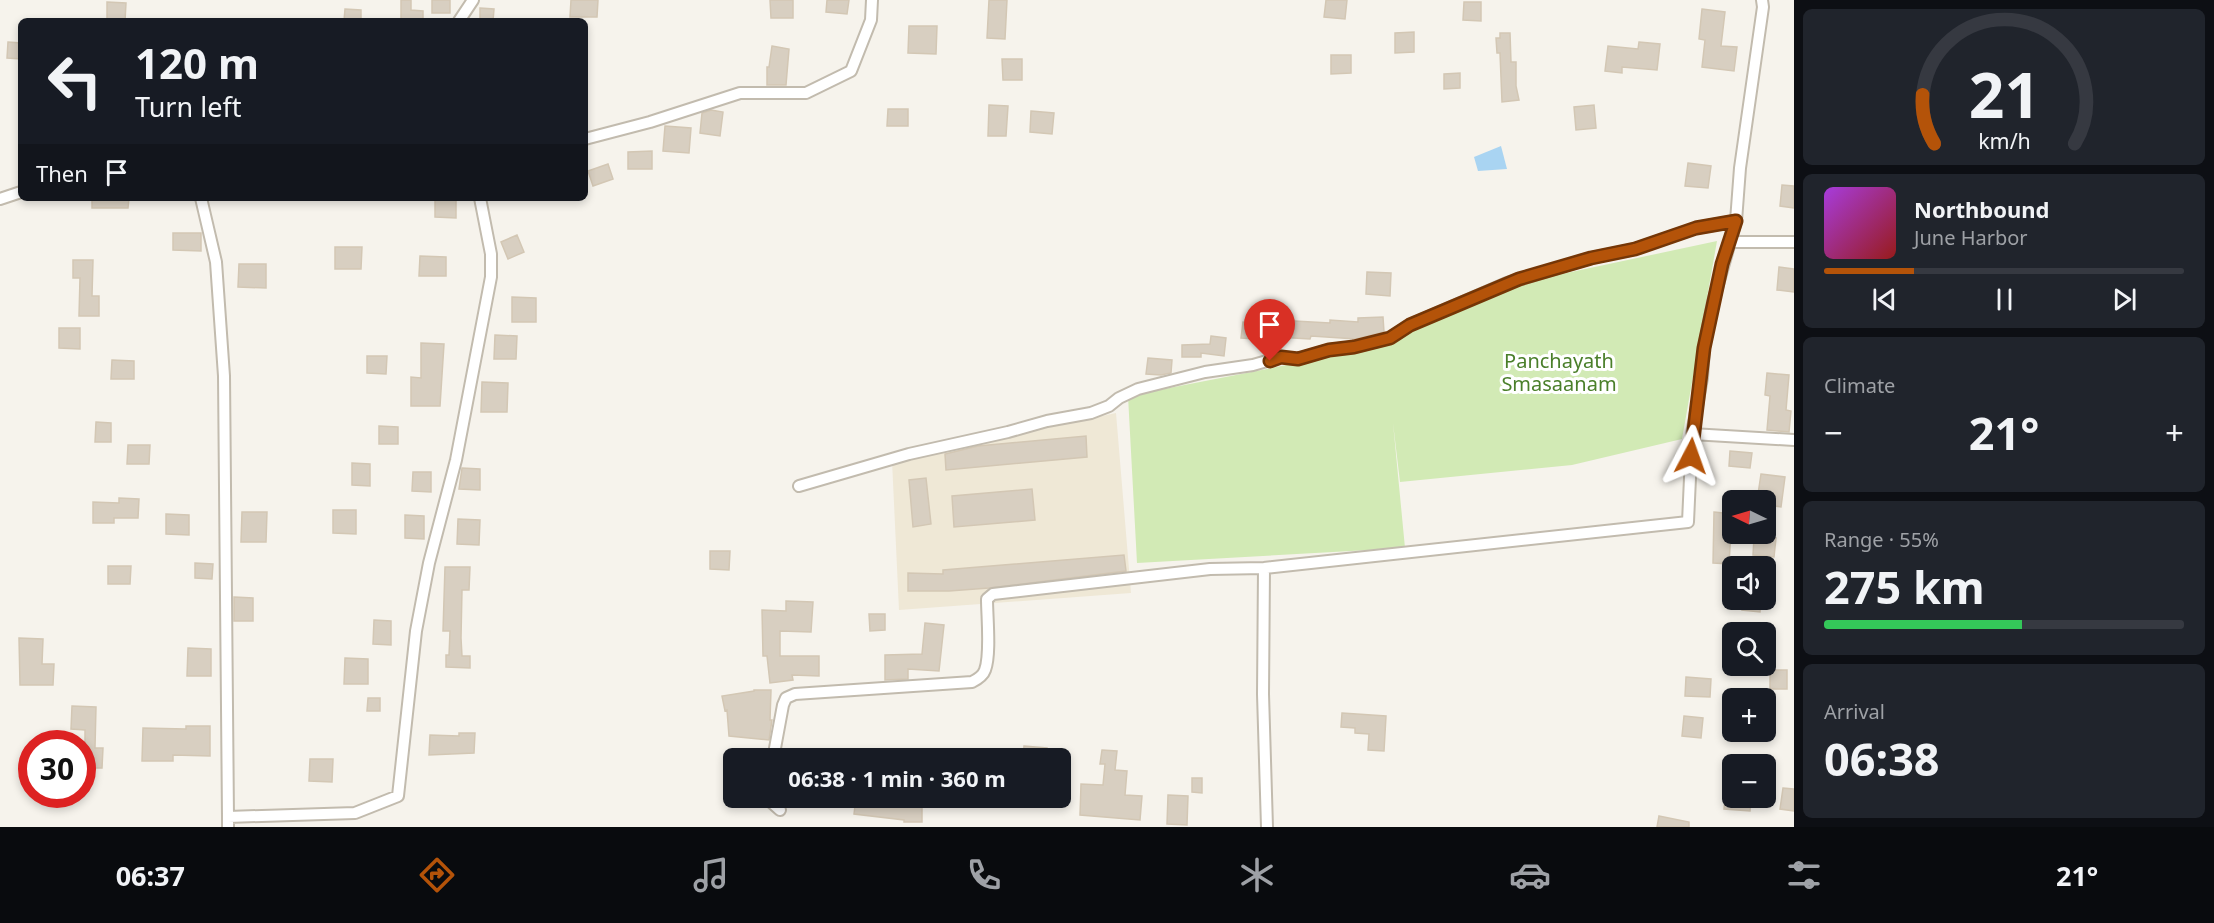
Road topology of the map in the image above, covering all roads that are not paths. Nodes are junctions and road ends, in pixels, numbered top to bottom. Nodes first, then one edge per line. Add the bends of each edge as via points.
1 (473, 0) edge
2 (872, 0) edge
3 (1762, 0) edge
4 (461, 18) edge
5 (588, 138) edge
6 (18, 193) edge
7 (0, 199) edge
8 (202, 201) edge
9 (481, 201) edge
10 (1736, 221) junction
11 (1731, 242) junction
12 (1794, 242) edge
13 (1692, 434) junction
14 (1794, 440) edge
15 (799, 486) dead end
16 (1264, 568) junction
17 (774, 748) edge
18 (778, 808) edge
19 (780, 810) dead end
20 (228, 822) edge
21 (1267, 827) edge

1 - 4 street
2 - 5 street via 872,20 851,71 806,93 740,93
3 - 10 street
6 - 7 street
8 - 20 street via 216,262 224,376
9 - 20 street via 491,254 491,277 456,460 416,631 398,796 355,813
10 - 11 street
10 - 15 street via 1696,228 1635,249 1515,281 1410,325 1390,338 1298,359 1281,357 1205,372 1137,389 1091,413 909,454
11 - 12 street
11 - 13 street via 1722,264 1704,348
13 - 14 street
13 - 16 street via 1688,522
16 - 17 street via 1210,569 993,594 987,599 987,659 979,679 795,694 786,698 783,705
16 - 21 street
18 - 19 street

